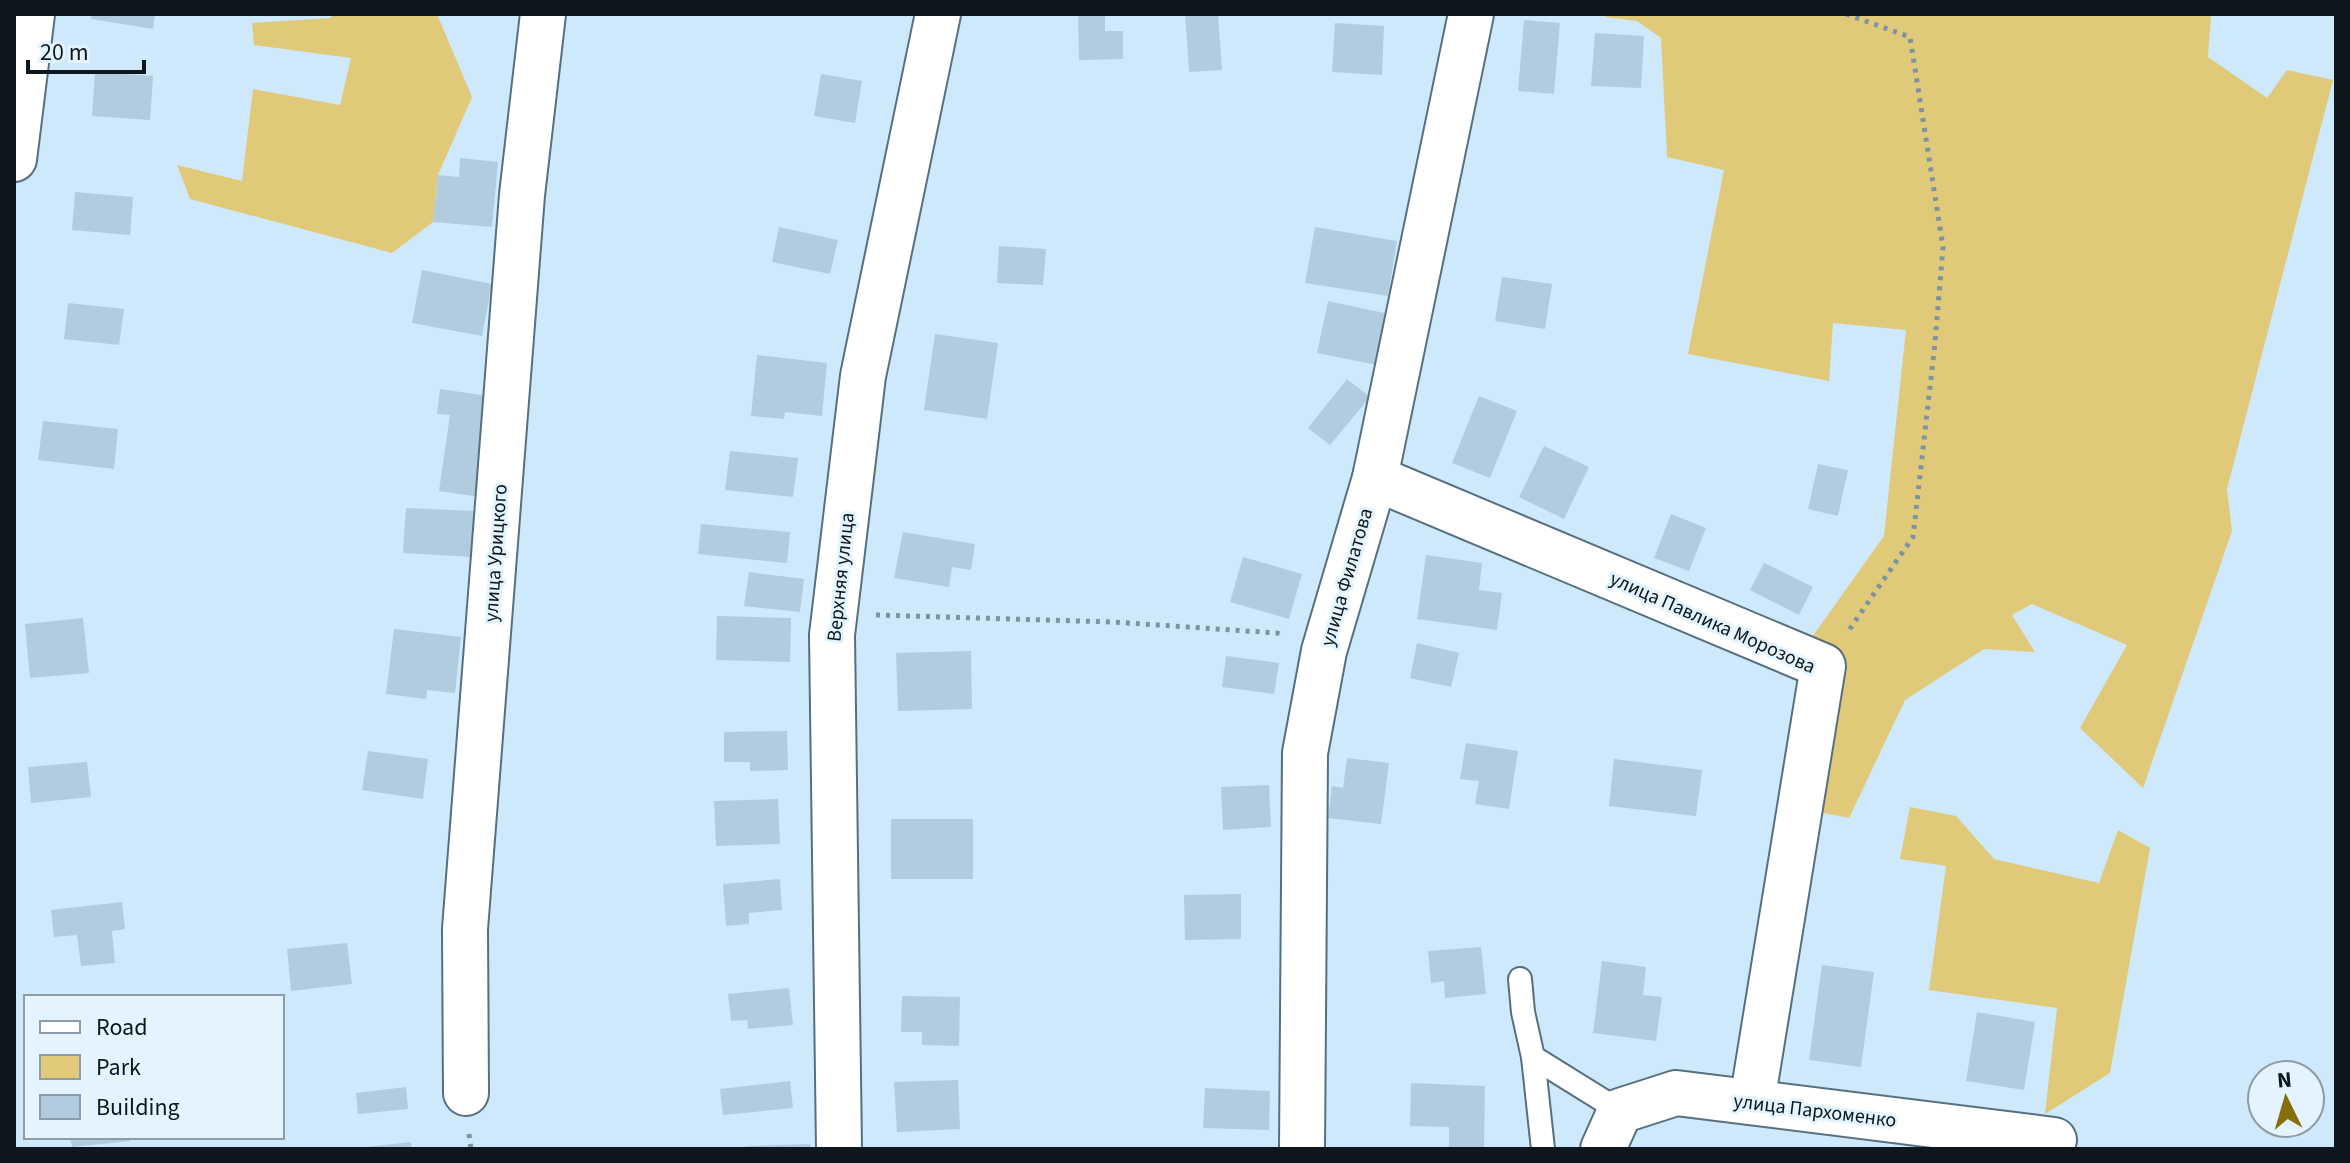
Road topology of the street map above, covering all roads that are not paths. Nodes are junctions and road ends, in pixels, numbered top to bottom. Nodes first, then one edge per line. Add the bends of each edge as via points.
1 (32, 14) edge
2 (543, 14) edge
3 (938, 14) edge
4 (1471, 14) edge
5 (14, 159) edge
6 (1375, 478) junction
7 (1520, 979) dead end
8 (1533, 1057) junction
9 (466, 1093) dead end
10 (1752, 1102) junction
11 (1612, 1130) edge
12 (2054, 1140) dead end
13 (839, 1149) edge
14 (1302, 1149) edge
15 (1543, 1149) edge

1 - 5 street
2 - 9 street, улица Урицкого via 522,195 465,929
3 - 13 street, Верхняя улица via 863,376 832,635
4 - 6 street, улица Филатова
6 - 10 street, улица Павлика Морозова via 1823,666
6 - 14 street, улица Филатова via 1324,651 1305,753
7 - 8 lane
8 - 11 lane
8 - 15 lane
10 - 11 street, улица Пархоменко via 1676,1093
10 - 12 street, улица Пархоменко

